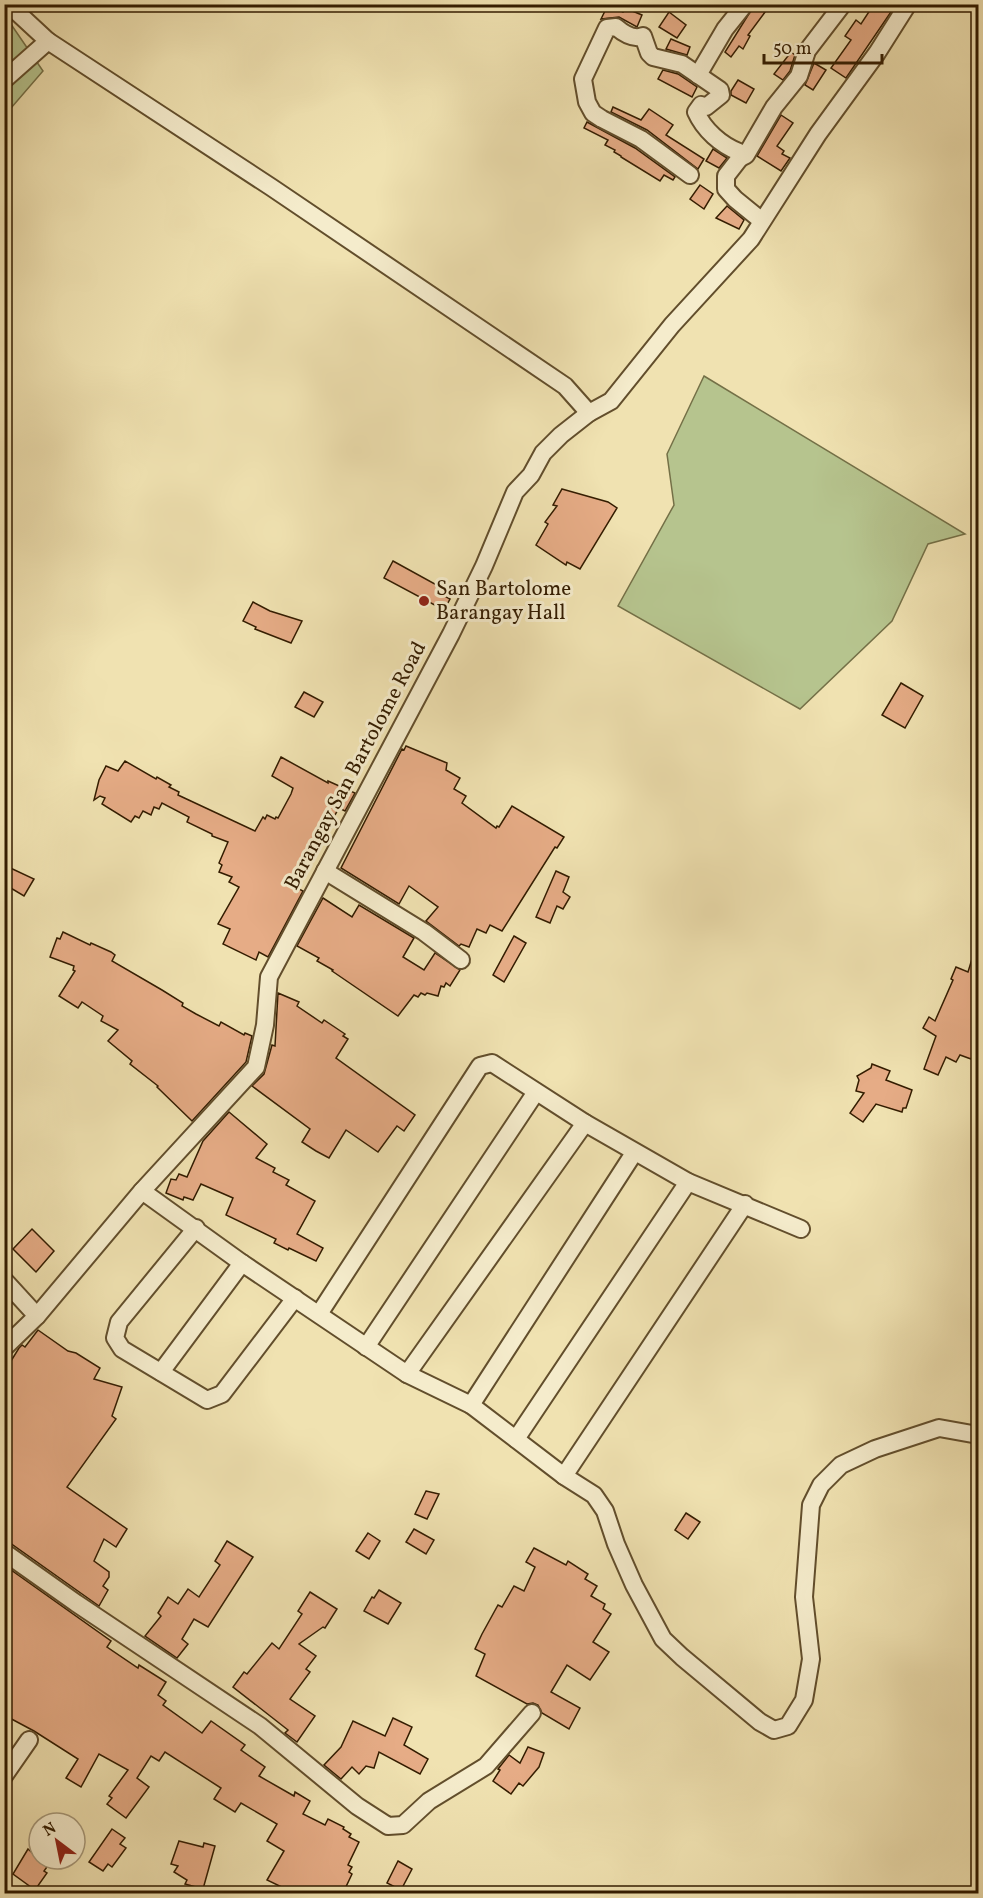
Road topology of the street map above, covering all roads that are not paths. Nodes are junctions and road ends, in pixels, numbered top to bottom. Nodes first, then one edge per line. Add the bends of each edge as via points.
1 (8, 4) edge
2 (745, 4) edge
3 (843, 4) edge
4 (908, 4) edge
5 (48, 41) junction
6 (698, 75) junction
7 (4, 80) edge
8 (740, 158) junction
9 (690, 175) dead end
10 (762, 222) junction
11 (589, 413) junction
12 (325, 871) junction
13 (461, 960) dead end
14 (536, 1092) junction
15 (585, 1123) junction
16 (634, 1153) junction
17 (688, 1182) junction
18 (142, 1191) junction
19 (745, 1204) junction
20 (196, 1228) junction
21 (801, 1228) dead end
22 (242, 1263) junction
23 (4, 1280) edge
24 (295, 1298) junction
25 (319, 1314) junction
26 (37, 1316) junction
27 (366, 1347) junction
28 (4, 1348) edge
29 (161, 1372) junction
30 (406, 1374) junction
31 (471, 1405) junction
32 (978, 1435) edge
33 (516, 1439) junction
34 (564, 1476) junction
35 (4, 1552) edge
36 (532, 1713) dead end
37 (29, 1740) dead end
38 (4, 1776) edge

1 - 5 street
2 - 6 street
3 - 8 street via 807,51 799,76 774,107 746,155
4 - 10 street, Barangay San Bartolome Road
5 - 7 street
5 - 11 street via 565,386
6 - 8 street via 720,90 721,95 706,107 699,107 696,112 701,122
6 - 9 street via 682,64 653,57 643,36 631,36 616,27 607,28 583,79 593,113
8 - 10 street via 726,176 726,189
10 - 11 street, Barangay San Bartolome Road via 611,401
11 - 12 street, Barangay San Bartolome Road via 543,453 531,475 515,492 451,634
12 - 13 street via 424,932
12 - 18 street, Barangay San Bartolome Road via 269,977 256,1067
14 - 15 street
14 - 25 street via 492,1063 480,1066
14 - 27 street
15 - 16 street
15 - 30 street
16 - 17 street
16 - 31 street
17 - 19 street
17 - 33 street
18 - 20 street
18 - 26 street, Barangay San Bartolome Road
19 - 21 street
19 - 34 street
20 - 22 street
20 - 29 street via 119,1322 115,1338 122,1349
22 - 24 street
22 - 29 street
23 - 26 street
24 - 25 street
24 - 29 street via 222,1394 207,1400
25 - 27 street
26 - 28 street, Barangay San Bartolome Road
27 - 30 street
30 - 31 street
31 - 33 street
32 - 34 street via 939,1428 841,1465 821,1485 812,1505 808,1535 804,1597 811,1659 804,1700 788,1725 774,1730 663,1639 634,1585 605,1511 594,1495
33 - 34 street
35 - 36 street via 260,1726 357,1806 388,1826 404,1825 429,1801 486,1766
37 - 38 street

